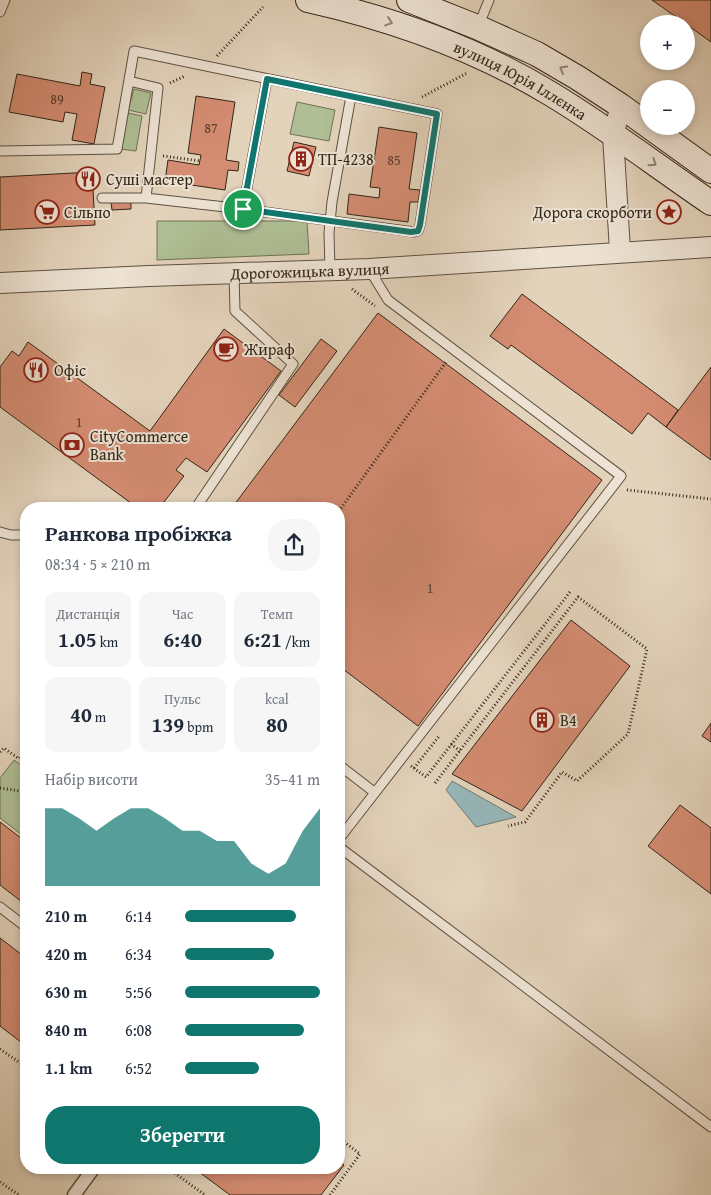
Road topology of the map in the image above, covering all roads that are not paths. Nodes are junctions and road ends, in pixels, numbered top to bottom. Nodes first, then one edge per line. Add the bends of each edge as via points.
1 (308, 0) edge
2 (410, 0) edge
3 (489, 0) edge
4 (478, 27) junction
5 (267, 79) junction
6 (129, 81) junction
7 (351, 96) junction
8 (621, 106) junction
9 (613, 135) junction
10 (0, 151) edge
11 (711, 171) edge
12 (102, 198) dead end
13 (146, 198) junction
14 (711, 203) edge
15 (243, 209) junction
16 (330, 220) junction
17 (711, 247) edge
18 (620, 251) junction
19 (369, 269) junction
20 (330, 270) junction
21 (234, 274) junction
22 (0, 283) edge
23 (200, 502) edge
24 (0, 532) edge
25 (20, 536) edge
26 (345, 769) edge
27 (374, 792) junction
28 (345, 831) edge
29 (345, 852) edge
30 (0, 907) edge
31 (20, 922) edge
32 (711, 1127) edge
33 (89, 1174) edge
34 (74, 1195) edge

1 -> 9 main road, вулиця Юрія Іллєнка via 380,19 446,42 551,94
2 - 4 main road, вулиця Юрія Іллєнка
3 - 4 lane
8 -> 4 main road, вулиця Юрія Іллєнка via 538,54
5 - 6 lane via 134,51
5 - 7 lane
5 - 15 lane
6 - 10 lane via 117,149
6 - 13 lane via 158,88
7 - 16 lane
7 - 16 lane via 437,114 420,229 411,232
8 - 9 street
8 - 11 main road, вулиця Юрія Іллєнка
9 -> 14 main road, вулиця Юрія Іллєнка
9 - 18 street
12 - 13 lane
13 - 15 lane
15 - 16 lane
16 - 20 lane
17 - 18 street, Дорогожицька вулиця
18 - 19 street, Дорогожицька вулиця
19 - 20 street, Дорогожицька вулиця
19 - 27 lane via 388,300 621,476
20 - 21 street, Дорогожицька вулиця
21 - 22 street, Дорогожицька вулиця
21 - 23 lane via 235,311 293,364
24 - 25 lane
26 - 27 lane
27 - 28 lane
29 - 32 lane
30 - 31 lane
33 - 34 street

